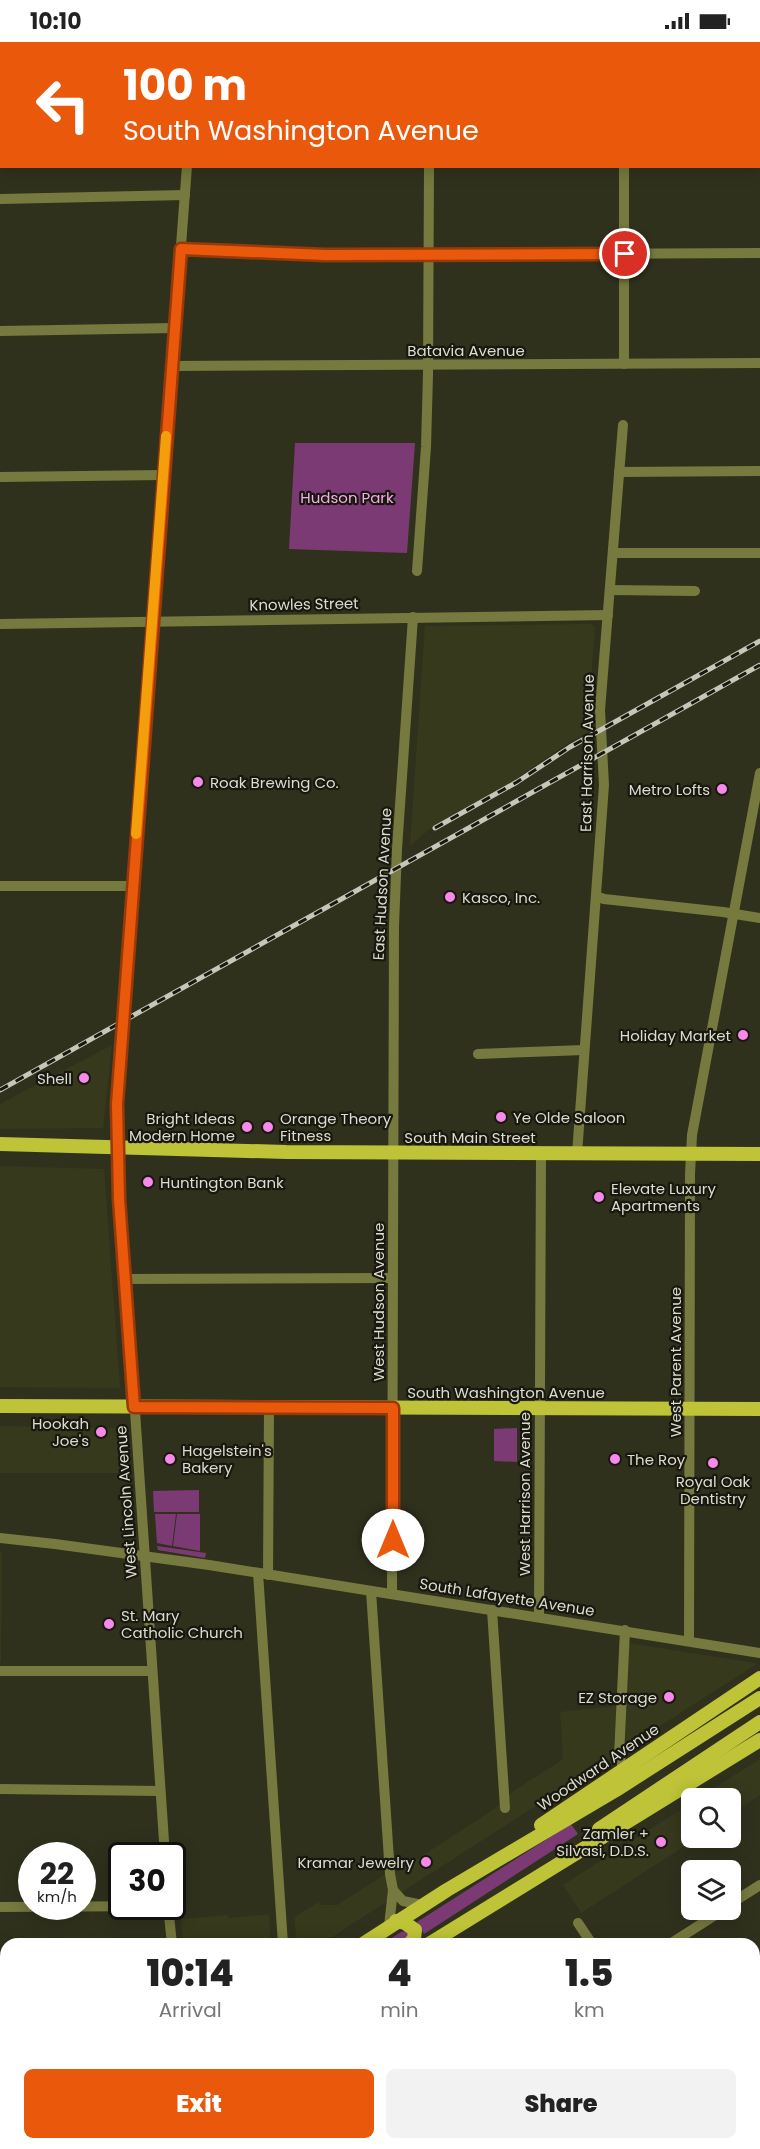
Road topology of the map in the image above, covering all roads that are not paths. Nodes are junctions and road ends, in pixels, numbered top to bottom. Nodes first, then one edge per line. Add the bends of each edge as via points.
1 (187, 168) edge
2 (429, 168) edge
3 (624, 168) edge
4 (185, 195) junction
5 (0, 199) edge
6 (181, 249) junction
7 (760, 253) edge
8 (625, 254) junction
9 (429, 255) junction
10 (175, 328) junction
11 (0, 331) edge
12 (760, 363) edge
13 (624, 364) junction
14 (428, 365) junction
15 (172, 366) junction
16 (623, 425) dead end
17 (760, 471) edge
18 (619, 472) junction
19 (163, 475) junction
20 (0, 477) edge
21 (613, 553) junction
22 (760, 553) edge
23 (417, 571) dead end
24 (610, 590) junction
25 (695, 591) dead end
26 (608, 615) junction
27 (413, 617) junction
28 (152, 621) junction
29 (0, 624) edge
30 (760, 773) edge
31 (0, 886) edge
32 (132, 886) junction
33 (596, 896) junction
34 (734, 913) junction
35 (760, 918) edge
36 (584, 1050) junction
37 (478, 1054) dead end
38 (0, 1144) edge
39 (117, 1147) junction
40 (393, 1153) junction
41 (541, 1154) junction
42 (577, 1154) junction
43 (691, 1154) junction
44 (760, 1154) edge
45 (393, 1278) junction
46 (125, 1279) junction
47 (0, 1406) edge
48 (134, 1407) junction
49 (269, 1408) junction
50 (393, 1408) junction
51 (539, 1409) junction
52 (689, 1409) junction
53 (760, 1409) edge
54 (0, 1538) edge
55 (144, 1555) junction
56 (263, 1574) junction
57 (371, 1591) junction
58 (392, 1594) junction
59 (492, 1610) junction
60 (539, 1617) junction
61 (625, 1630) junction
62 (689, 1641) junction
63 (760, 1653) edge
64 (0, 1671) edge
65 (152, 1671) junction
66 (760, 1678) edge
67 (760, 1698) edge
68 (760, 1722) edge
69 (760, 1740) edge
70 (624, 1769) junction
71 (0, 1790) edge
72 (160, 1791) junction
73 (505, 1808) dead end
74 (164, 1842) edge
75 (456, 1885) junction
76 (760, 1885) edge
77 (393, 1890) junction
78 (741, 1897) edge
79 (423, 1905) junction
80 (108, 1906) edge
81 (0, 1907) edge
82 (471, 1917) junction
83 (169, 1920) edge
84 (707, 1920) edge
85 (578, 1923) dead end
86 (392, 1924) junction
87 (171, 1938) edge
88 (283, 1938) edge
89 (372, 1938) edge
90 (414, 1938) edge
91 (438, 1938) edge
92 (588, 1938) edge
93 (679, 1938) edge

1 - 4 street, West Lincoln Avenue
2 - 9 street
3 - 8 street
4 - 5 street
4 - 6 street, West Lincoln Avenue
6 - 9 street
6 - 10 street, West Lincoln Avenue
7 - 8 street
8 - 9 street
8 - 13 street
9 - 14 street
10 - 11 street
10 - 15 street, West Lincoln Avenue
12 - 13 street, Batavia Avenue
13 - 14 street, Batavia Avenue
14 - 15 street, Batavia Avenue
14 - 23 street
15 - 19 street, West Lincoln Avenue
16 - 18 street, East Harrison Avenue
17 - 18 street
18 - 21 street, East Harrison Avenue
19 - 20 street
19 - 28 street, West Lincoln Avenue
21 - 22 street
21 - 24 street, East Harrison Avenue
24 - 25 street
24 - 26 street, East Harrison Avenue
26 - 27 street, Knowles Street
26 - 33 street, East Harrison Avenue via 600,710 604,775
27 - 28 street, Knowles Street
27 - 40 street, East Hudson Avenue via 395,904
28 - 29 street, Knowles Street
28 - 32 street, West Lincoln Avenue
30 - 34 street, West Parent Avenue
31 - 32 street
32 - 39 street, West Lincoln Avenue
33 - 34 street
33 - 36 street, East Harrison Avenue
34 - 35 street
34 - 43 street, West Parent Avenue via 692,1131
36 - 37 street
36 - 42 street, East Harrison Avenue
38 - 39 main road, South Main Street
39 - 40 main road, South Main Street
39 - 46 street, West Lincoln Avenue
40 - 41 main road, South Main Street
40 - 45 street, West Hudson Avenue
41 - 42 main road, South Main Street
41 - 51 street, West Harrison Avenue
42 - 43 main road, South Main Street
43 - 44 main road, South Main Street
43 - 52 street, West Parent Avenue
45 - 46 street
45 - 50 street, West Hudson Avenue
46 - 48 street, West Lincoln Avenue
47 - 48 main road, South Washington Avenue
48 - 49 main road, South Washington Avenue
48 - 55 street, West Lincoln Avenue
49 - 50 main road, South Washington Avenue
49 - 56 street
50 - 51 main road, South Washington Avenue
50 - 58 street, West Hudson Avenue
51 - 52 main road, South Washington Avenue
51 - 60 street, West Harrison Avenue
52 - 53 main road, South Washington Avenue
52 - 62 street, West Parent Avenue
54 - 55 street, South Lafayette Avenue
55 - 56 street, South Lafayette Avenue
55 - 65 street, West Lincoln Avenue
56 - 57 street, South Lafayette Avenue
56 - 88 street
57 - 58 street, South Lafayette Avenue
57 - 77 street
58 - 59 street, South Lafayette Avenue
59 - 60 street, South Lafayette Avenue
59 - 73 street
60 - 61 street, South Lafayette Avenue
61 - 62 street, South Lafayette Avenue
61 - 70 street via 619,1751
62 - 63 street, South Lafayette Avenue
64 - 65 street
65 - 72 street, West Lincoln Avenue
66 - 70 main road, Woodward Avenue
67 - 75 main road, Woodward Avenue
68 - 82 main road
69 - 82 main road
70 - 75 main road, Woodward Avenue
71 - 72 street
72 - 74 street, West Lincoln Avenue
75 - 79 main road, Woodward Avenue
76 - 78 street
77 - 79 street via 403,1901
77 - 86 street
79 - 86 main road, Woodward Avenue
80 - 81 street
82 - 91 main road
83 - 87 street
84 - 93 street
85 - 92 street
86 - 89 main road, Woodward Avenue
86 - 90 main road via 405,1923 415,1930

